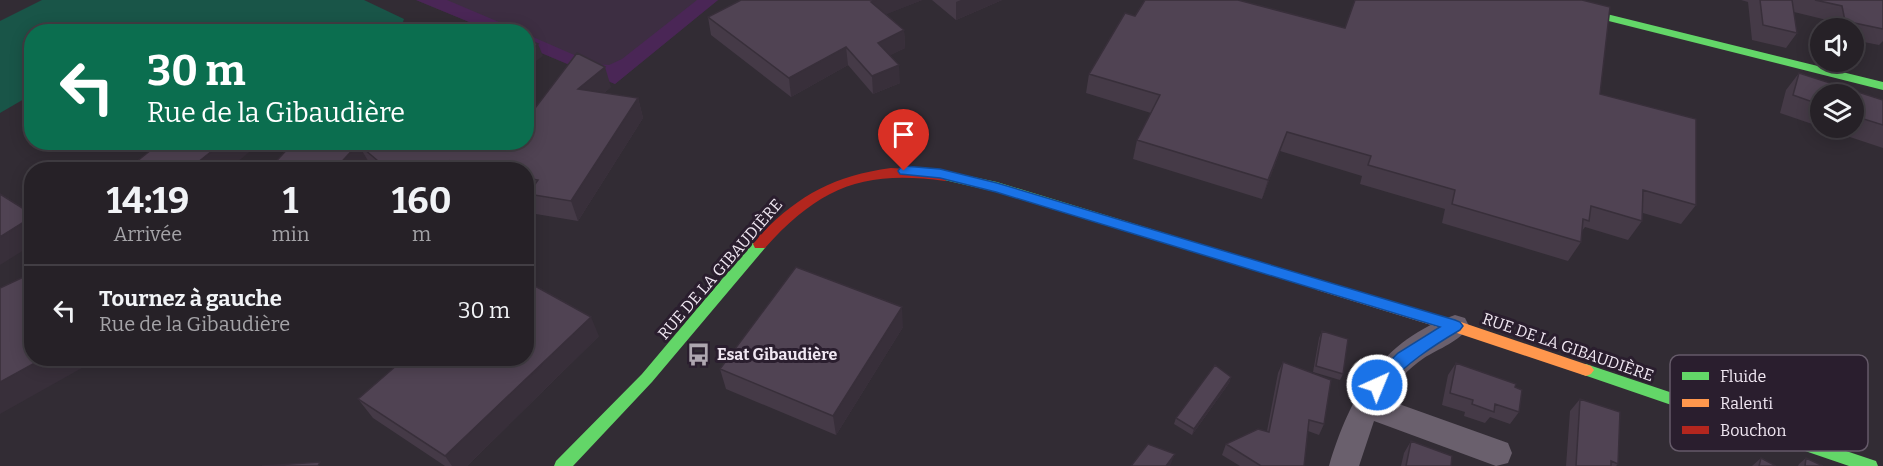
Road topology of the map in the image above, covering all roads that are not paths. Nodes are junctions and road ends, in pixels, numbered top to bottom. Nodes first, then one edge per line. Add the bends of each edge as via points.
1 (1537, 0) edge
2 (1883, 86) edge
3 (1455, 326) junction
4 (1670, 399) edge
5 (1366, 405) junction
6 (1826, 451) edge
7 (1497, 453) dead end
8 (562, 466) edge
9 (1344, 466) edge
10 (1870, 466) edge

1 - 2 street
3 - 4 street, RUE DE LA GIBAUDIÈRE
3 - 5 street via 1403,358 1379,381
3 - 8 street, RUE DE LA GIBAUDIÈRE via 997,187 940,174 888,172 856,177 793,208 779,221 647,378
5 - 7 street
5 - 9 street via 1355,426
6 - 10 street, RUE DE LA GIBAUDIÈRE

